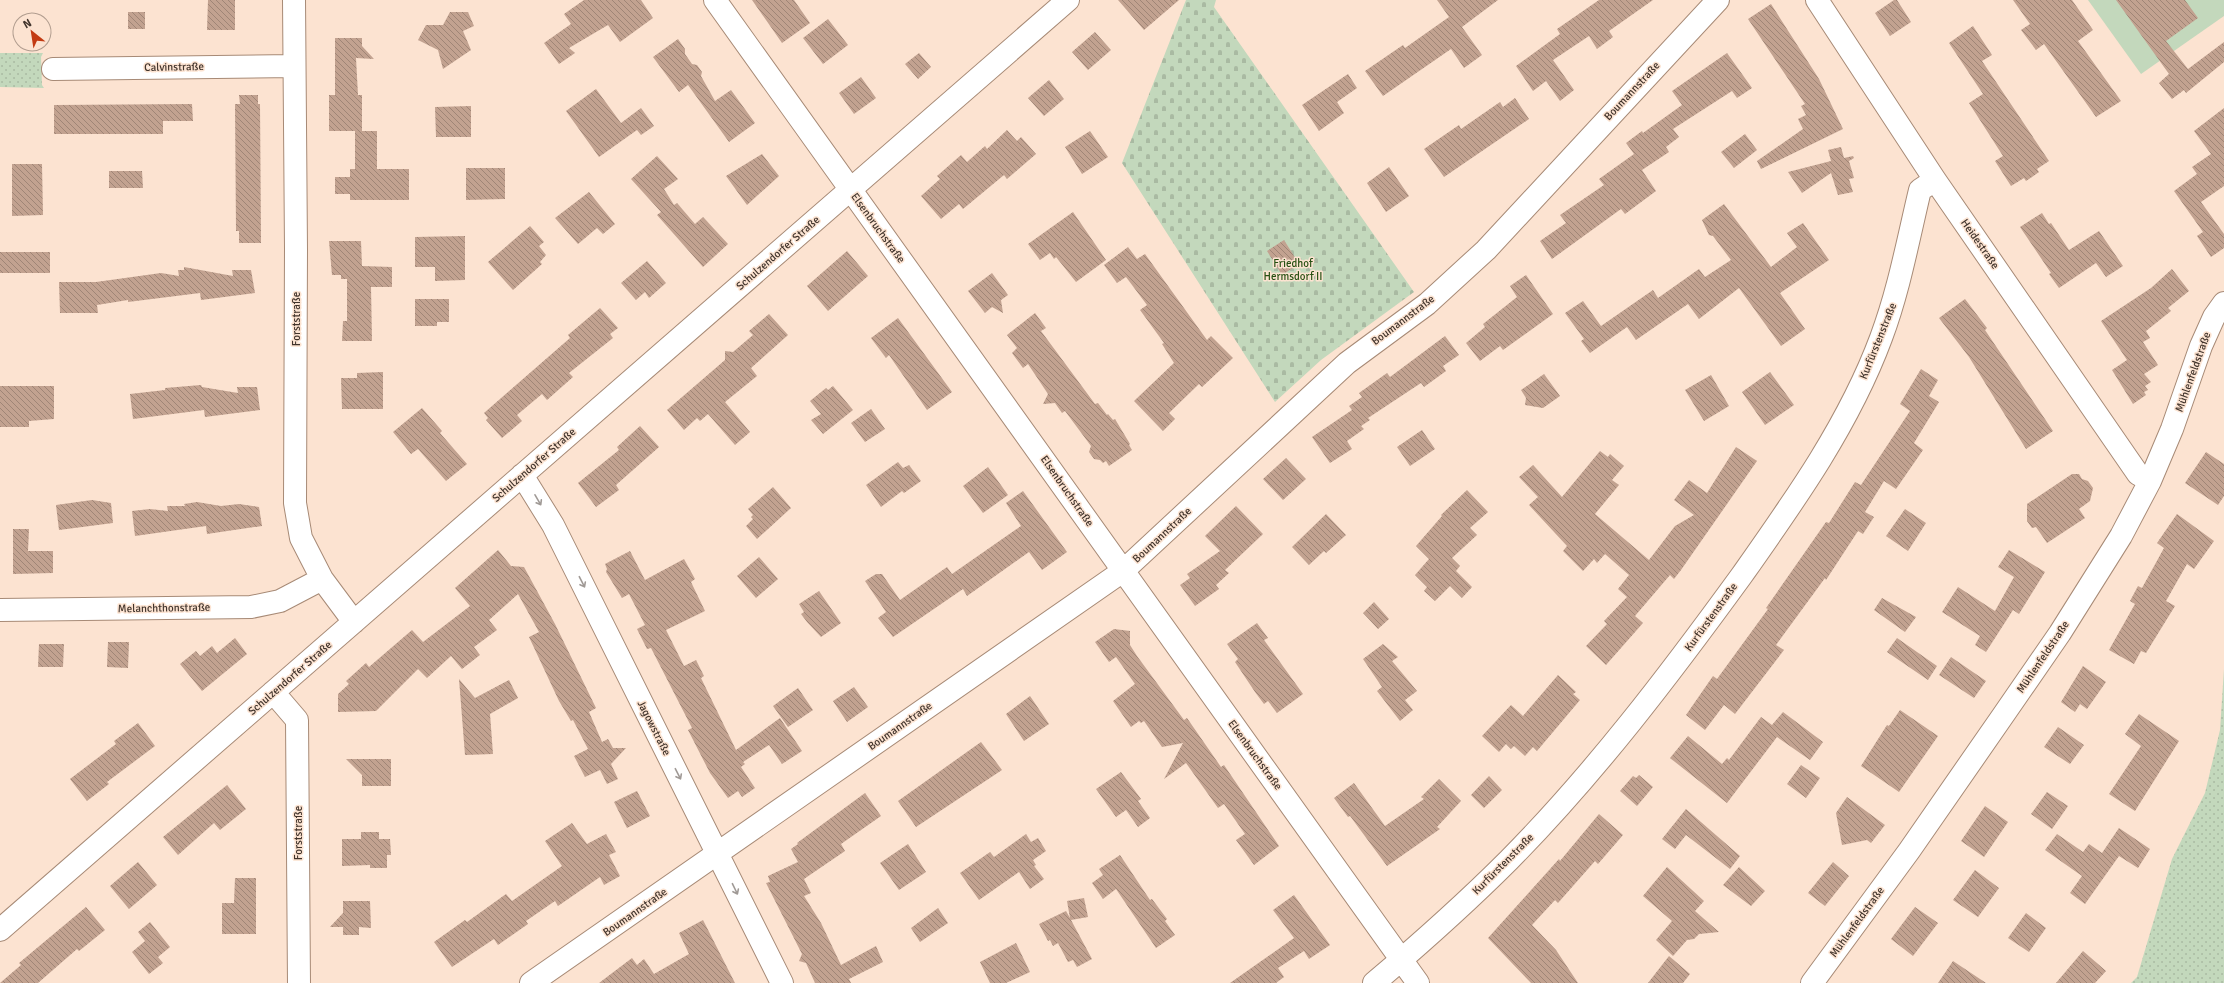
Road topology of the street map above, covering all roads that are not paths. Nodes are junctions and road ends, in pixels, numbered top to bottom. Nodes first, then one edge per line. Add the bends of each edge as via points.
1 (294, 0) edge
2 (715, 0) edge
3 (1718, 0) edge
4 (1817, 0) edge
5 (1058, 3) edge
6 (294, 66) junction
7 (53, 69) dead end
8 (1935, 180) junction
9 (851, 190) junction
10 (2224, 303) edge
11 (522, 475) junction
12 (2150, 481) junction
13 (1123, 571) junction
14 (322, 579) junction
15 (0, 610) edge
16 (354, 622) junction
17 (273, 692) junction
18 (718, 854) junction
19 (0, 930) edge
20 (1401, 960) junction
21 (1813, 982) edge
22 (299, 983) edge
23 (531, 983) edge
24 (782, 983) edge
25 (1374, 983) edge
26 (1418, 983) edge

1 - 6 street, Forststraße
2 - 9 street, Elsenbruchstraße
3 - 13 street, Boumannstraße via 1486,250 1427,304 1347,363
4 - 8 street, Heidestraße
5 - 9 street, Schulzendorfer Straße
6 - 7 street, Calvinstraße
6 - 14 street, Forststraße via 295,503 301,538
8 - 12 street, Heidestraße via 2138,474
8 - 20 street, Kurfürstenstraße via 1920,190 1896,295 1878,346 1848,413 1793,504 1693,643 1584,777 1509,860
9 - 11 street, Schulzendorfer Straße
9 - 13 street, Elsenbruchstraße
10 - 12 street, Mühlenfeldstraße via 2214,317 2201,346 2172,429
11 - 16 street, Schulzendorfer Straße
11 -> 18 street, Jagowstraße via 552,525
12 - 21 street, Mühlenfeldstraße via 2121,536 2060,633 1909,851
13 - 18 street, Boumannstraße
13 - 20 street, Elsenbruchstraße
14 - 15 street, Melanchthonstraße via 280,600 251,607
14 - 16 street, Forststraße
16 - 17 street, Schulzendorfer Straße
17 - 19 street, Schulzendorfer Straße
17 - 22 street, Forststraße via 297,720
18 - 23 street, Boumannstraße
18 -> 24 street, Jagowstraße
20 - 25 street, Kurfürstenstraße
20 - 26 street, Elsenbruchstraße

